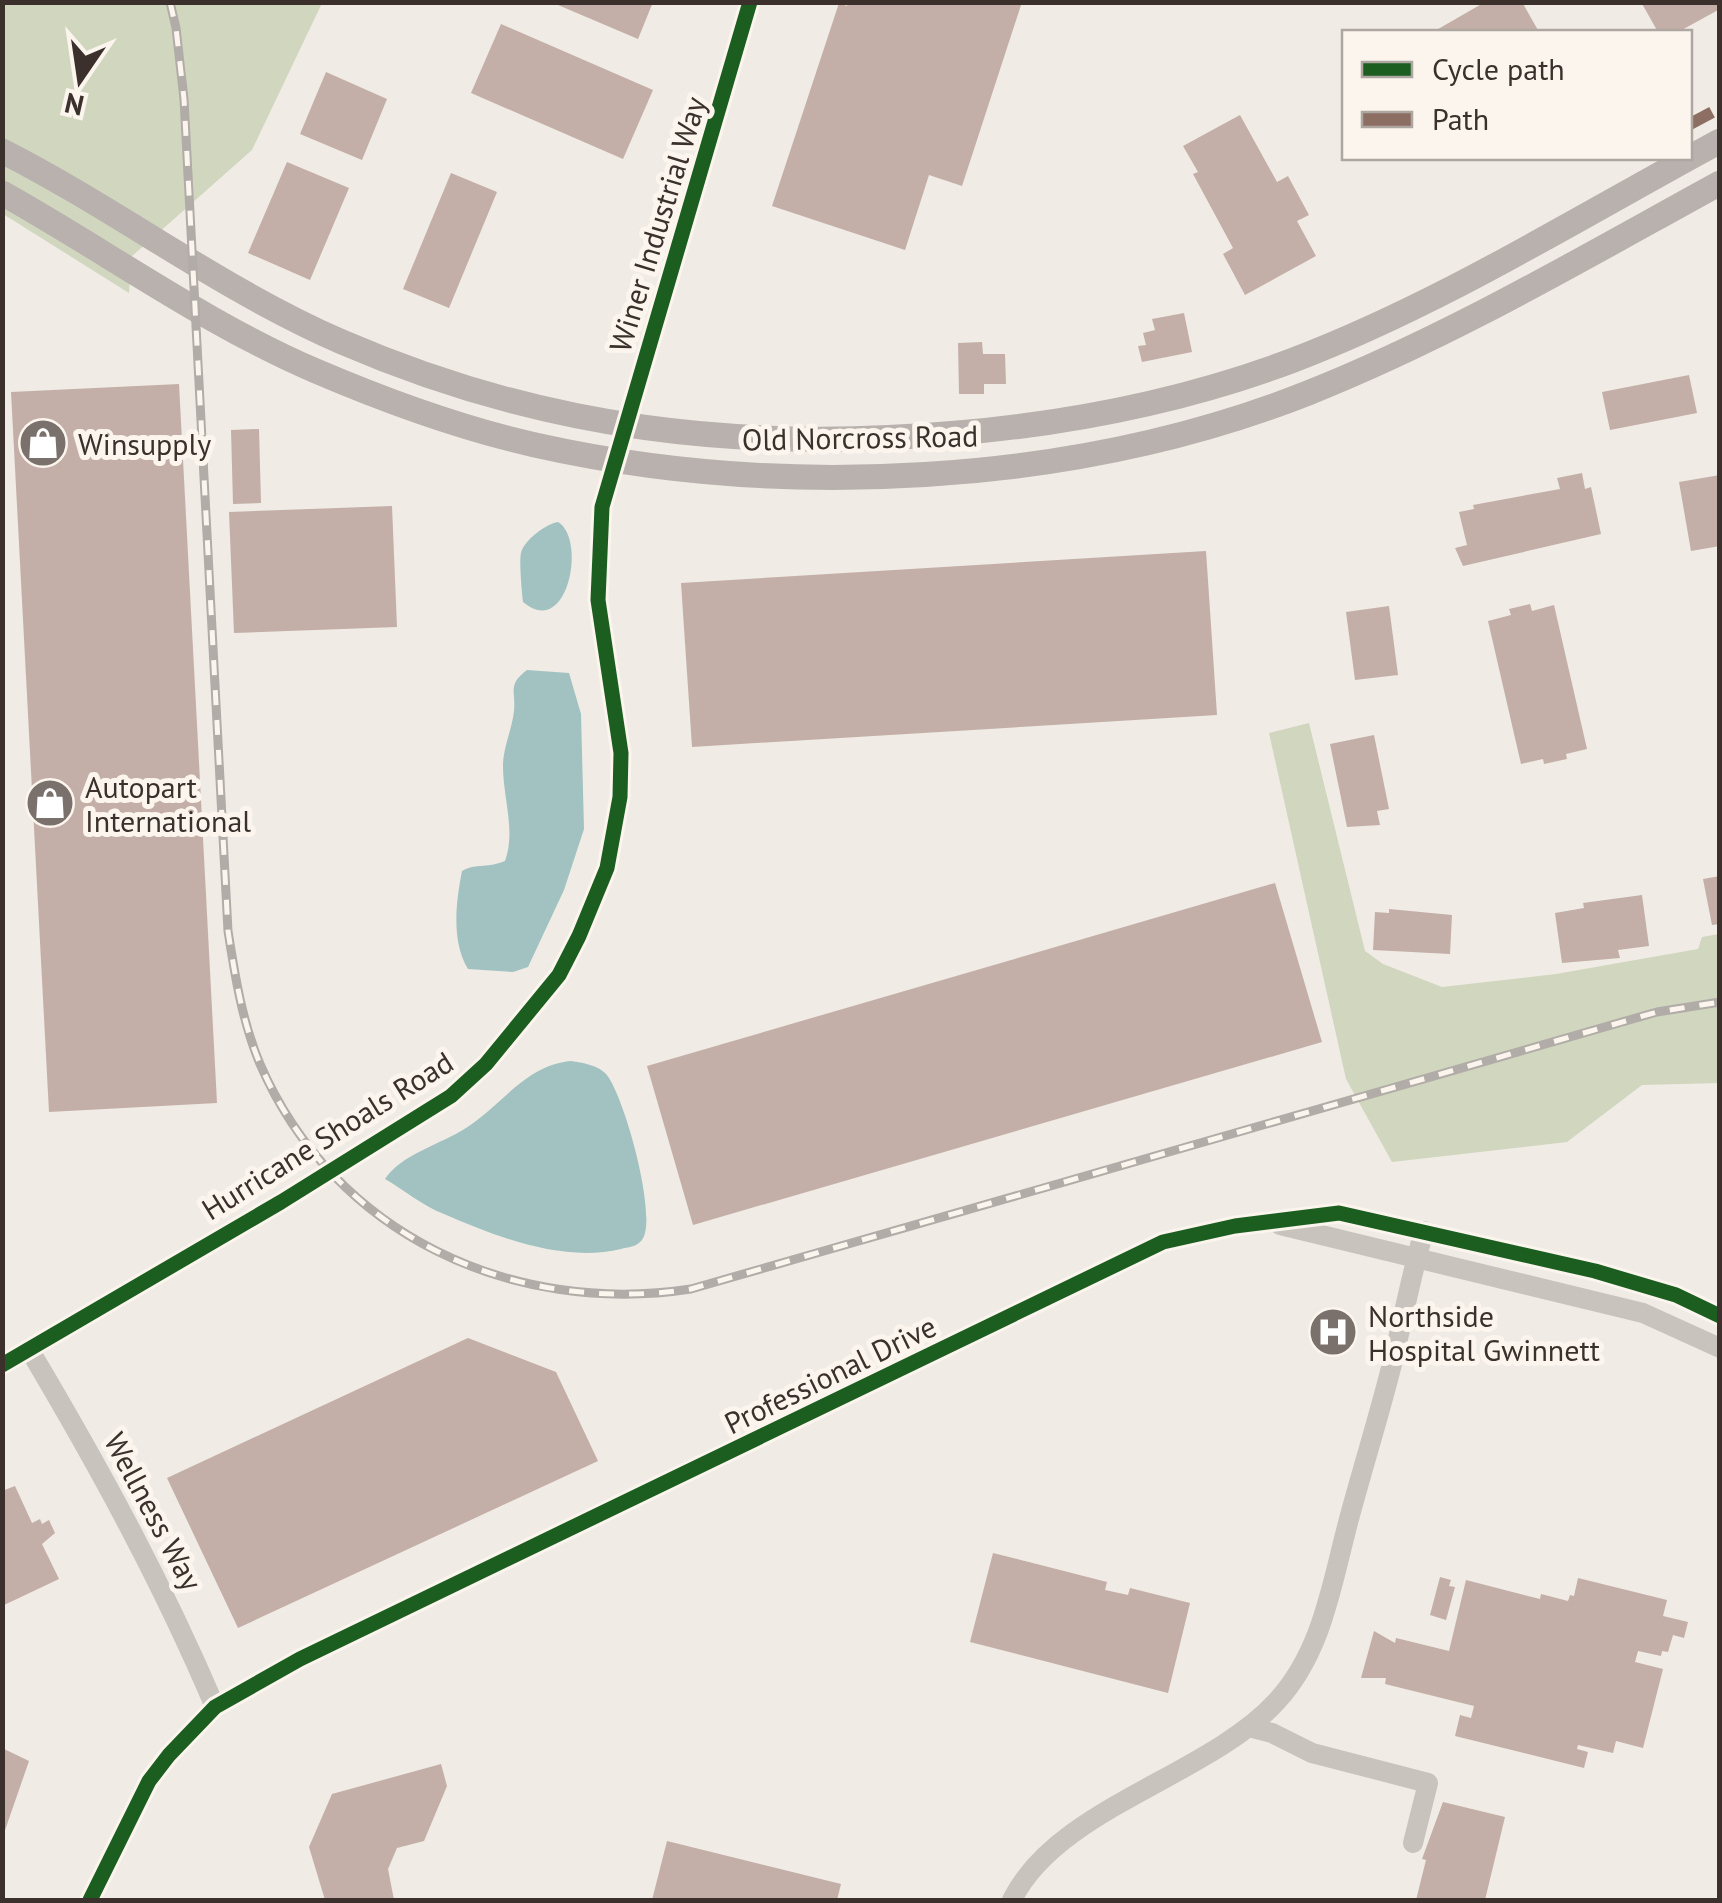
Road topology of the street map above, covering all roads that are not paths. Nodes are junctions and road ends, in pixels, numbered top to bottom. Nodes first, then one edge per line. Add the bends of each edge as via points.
1 (750, 2) edge
2 (1720, 141) edge
3 (2, 152) edge
4 (1692, 156) edge
5 (1685, 160) edge
6 (1720, 183) edge
7 (2, 193) edge
8 (624, 426) junction
9 (614, 460) junction
10 (1269, 1222) junction
11 (1424, 1231) junction
12 (1416, 1258) junction
13 (1720, 1316) edge
14 (29, 1348) junction
15 (1720, 1348) edge
16 (2, 1364) edge
17 (215, 1707) junction
18 (1249, 1727) junction
19 (1413, 1843) dead end
20 (90, 1900) edge
21 (1012, 1900) edge

1 - 8 street, Winer Industrial Way
2 - 4 main road, Old Norcross Road
3 - 8 main road, Old Norcross Road via 339,340 522,404
5 - 8 main road, Old Norcross Road via 1375,326 1203,390 1023,427 913,437 756,440
6 - 9 main road, Old Norcross Road via 1397,356 1228,421 1158,439 1014,465 862,475 695,471
7 - 9 main road, Old Norcross Road via 310,369 477,430
8 - 9 street, Winer Industrial Way
9 - 14 street, Hurricane Shoals Road via 597,569 621,753 620,798 607,868 558,975 486,1064 451,1096
10 - 11 street, Professional Drive via 1338,1213
10 - 12 street
10 - 17 street, Professional Drive via 1164,1242 300,1659
11 - 12 street
11 - 13 street, Professional Drive via 1596,1271
12 - 15 street via 1643,1312
12 - 18 street via 1319,1630 1301,1670
14 - 16 street, Hurricane Shoals Road
14 - 17 street, Wellness Way via 102,1473
17 - 20 street, Professional Drive via 149,1781
18 - 19 street via 1312,1753 1428,1783
18 - 21 street via 1073,1832

